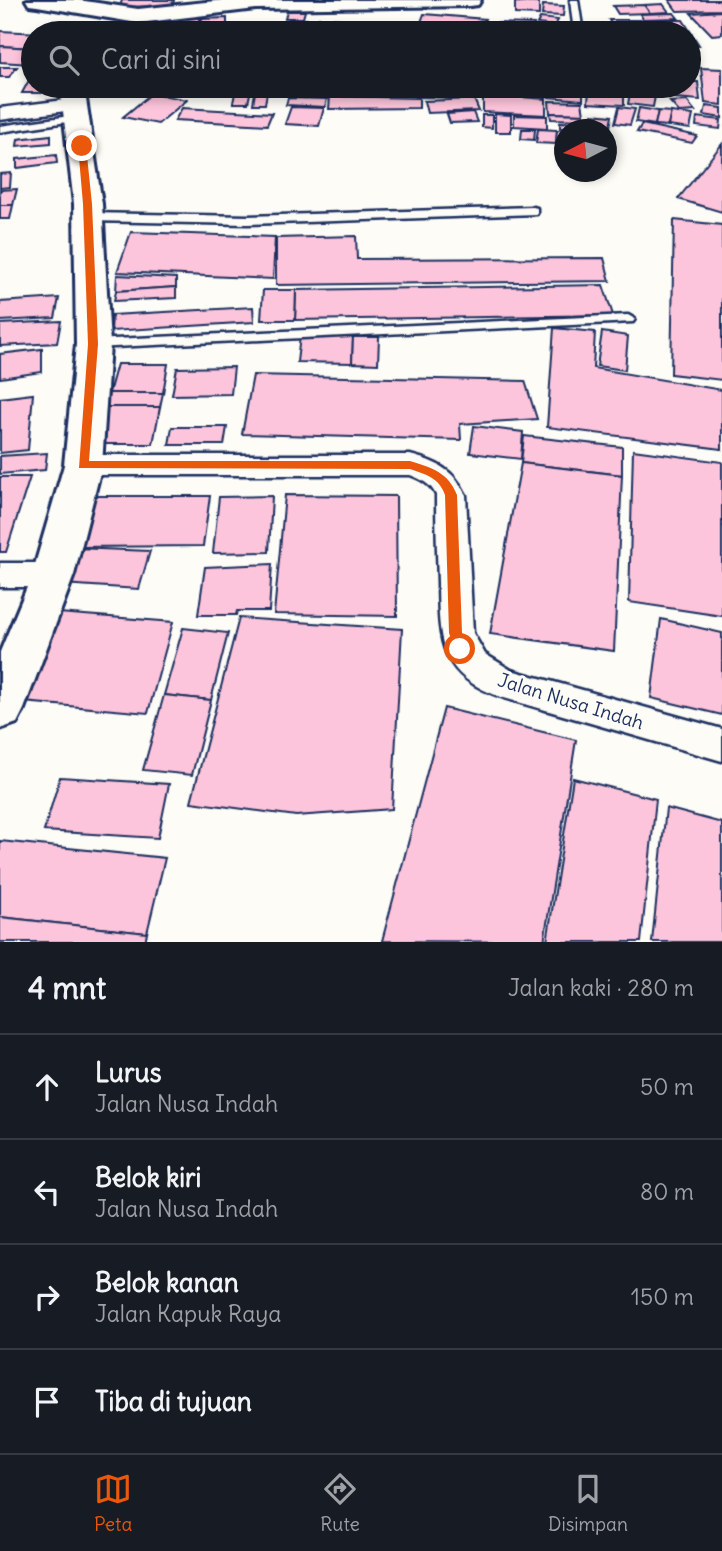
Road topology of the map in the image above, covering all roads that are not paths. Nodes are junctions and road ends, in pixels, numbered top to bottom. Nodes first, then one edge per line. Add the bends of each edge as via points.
1 (37, 0) edge
2 (470, 0) edge
3 (574, 0) edge
4 (138, 16) junction
5 (131, 21) edge
6 (577, 21) edge
7 (74, 103) edge
8 (0, 114) edge
9 (0, 129) edge
10 (533, 211) dead end
11 (88, 217) junction
12 (628, 319) dead end
13 (93, 344) junction
14 (83, 465) junction
15 (0, 575) edge
16 (53, 575) junction
17 (0, 709) edge
18 (722, 745) edge

1 - 4 main road
2 - 4 main road via 256,3
3 - 6 lane
4 - 5 main road
7 - 8 street
7 - 9 lane
7 - 11 main road
10 - 11 lane via 247,220
11 - 13 main road
12 - 13 lane
13 - 14 main road
14 - 16 main road
14 - 18 street, Jalan Nusa Indah via 410,465 426,469 447,484 451,495 456,633 471,664 504,682
15 - 16 street
16 - 17 main road

